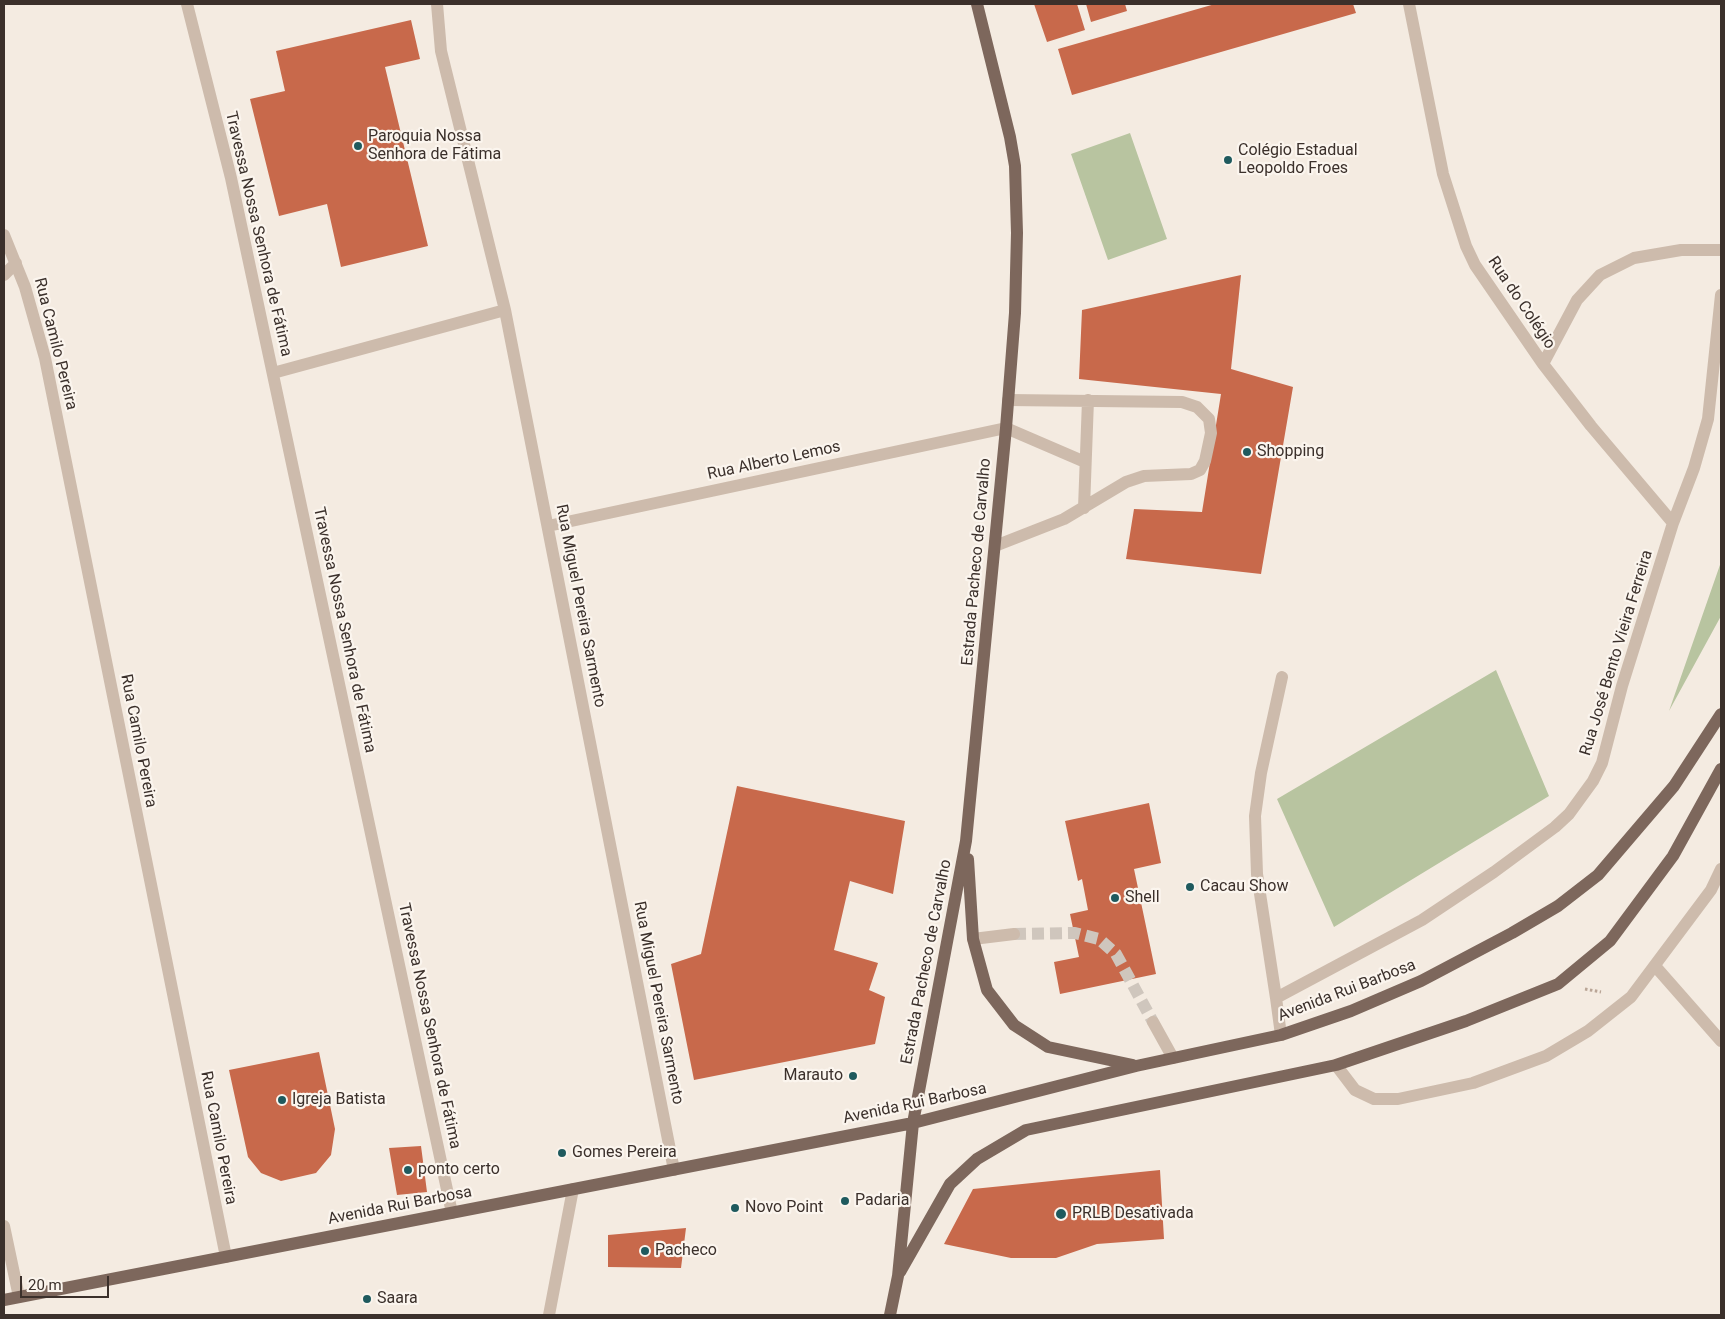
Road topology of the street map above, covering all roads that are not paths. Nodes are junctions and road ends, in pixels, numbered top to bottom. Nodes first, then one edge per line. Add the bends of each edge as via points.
1 (187, 4) edge
2 (437, 4) edge
3 (977, 4) edge
4 (1408, 4) edge
5 (4, 235) edge
6 (1721, 250) edge
7 (16, 263) junction
8 (4, 275) edge
9 (1721, 295) edge
10 (505, 310) junction
11 (1543, 364) junction
12 (273, 373) junction
13 (1008, 400) junction
14 (1088, 400) junction
15 (1006, 428) junction
16 (1085, 462) junction
17 (1084, 508) junction
18 (1673, 522) junction
19 (548, 526) junction
20 (995, 546) junction
21 (1282, 677) dead end
22 (1721, 714) edge
23 (1721, 770) edge
24 (966, 841) junction
25 (1721, 869) edge
26 (1014, 934) tunnel mouth
27 (973, 939) junction
28 (1655, 966) junction
29 (1276, 998) junction
30 (1153, 1022) tunnel mouth
31 (1281, 1035) junction
32 (1721, 1040) edge
33 (1173, 1058) junction
34 (1336, 1065) junction
35 (1136, 1066) junction
36 (913, 1123) junction
37 (674, 1170) junction
38 (573, 1189) junction
39 (452, 1213) junction
40 (4, 1226) edge
41 (226, 1257) junction
42 (898, 1276) junction
43 (19, 1297) junction
44 (4, 1300) edge
45 (550, 1315) edge
46 (890, 1315) edge

1 - 12 street, Travessa Nossa Senhora de Fátima via 231,178
2 - 10 street, Rua Miguel Pereira Sarmento via 441,51
3 - 13 main road, Estrada Pacheco de Carvalho via 1015,166 1015,313
4 - 11 street, Rua do Colégio via 1443,174 1466,246 1485,282
5 - 7 street, Rua Camilo Pereira
6 - 11 street via 1681,250 1634,258 1600,275 1577,300
7 - 8 street
7 - 41 street, Rua Camilo Pereira via 45,358
9 - 18 street, Rua José Bento Vieira Ferreira via 1708,418 1694,468
10 - 12 street
10 - 19 street, Rua Miguel Pereira Sarmento
11 - 18 street, Rua do Colégio
12 - 39 street, Travessa Nossa Senhora de Fátima
13 - 14 street
13 - 15 main road, Estrada Pacheco de Carvalho
14 - 16 street
14 - 17 street via 1182,402 1197,407 1209,419 1211,433 1206,461 1200,470 1191,474 1144,476 1126,482
15 - 16 street
15 - 19 street, Rua Alberto Lemos
15 - 20 main road, Estrada Pacheco de Carvalho
16 - 17 street
17 - 20 street
18 - 29 street, Rua José Bento Vieira Ferreira via 1622,686 1602,763 1569,814 1525,851 1422,920
19 - 37 street, Rua Miguel Pereira Sarmento
20 - 24 main road, Estrada Pacheco de Carvalho
21 - 29 street via 1260,773 1256,816 1257,874
22 - 31 main road, Avenida Rui Barbosa via 1674,786 1598,875 1558,906 1421,981 1351,1011
23 - 34 main road via 1673,856 1610,941 1558,984 1466,1021
24 - 27 main road
24 - 36 main road, Estrada Pacheco de Carvalho
25 - 28 street via 1710,890
26 - 27 street
27 - 35 main road via 987,990 1014,1025 1048,1047
28 - 32 street
28 - 34 street via 1631,997 1588,1031 1546,1056 1472,1083 1398,1099 1374,1099 1355,1090
29 - 31 street
30 - 33 street
31 - 33 main road, Avenida Rui Barbosa
33 - 35 main road, Avenida Rui Barbosa
34 - 42 main road via 1026,1130 977,1159 950,1184
35 - 36 main road, Avenida Rui Barbosa
36 - 37 main road, Avenida Rui Barbosa
36 - 42 main road, Estrada Pacheco de Carvalho
37 - 38 main road, Avenida Rui Barbosa
38 - 39 main road, Avenida Rui Barbosa
38 - 45 street
39 - 41 main road, Avenida Rui Barbosa
40 - 43 street
41 - 43 main road, Avenida Rui Barbosa
42 - 46 main road
43 - 44 main road, Avenida Rui Barbosa

